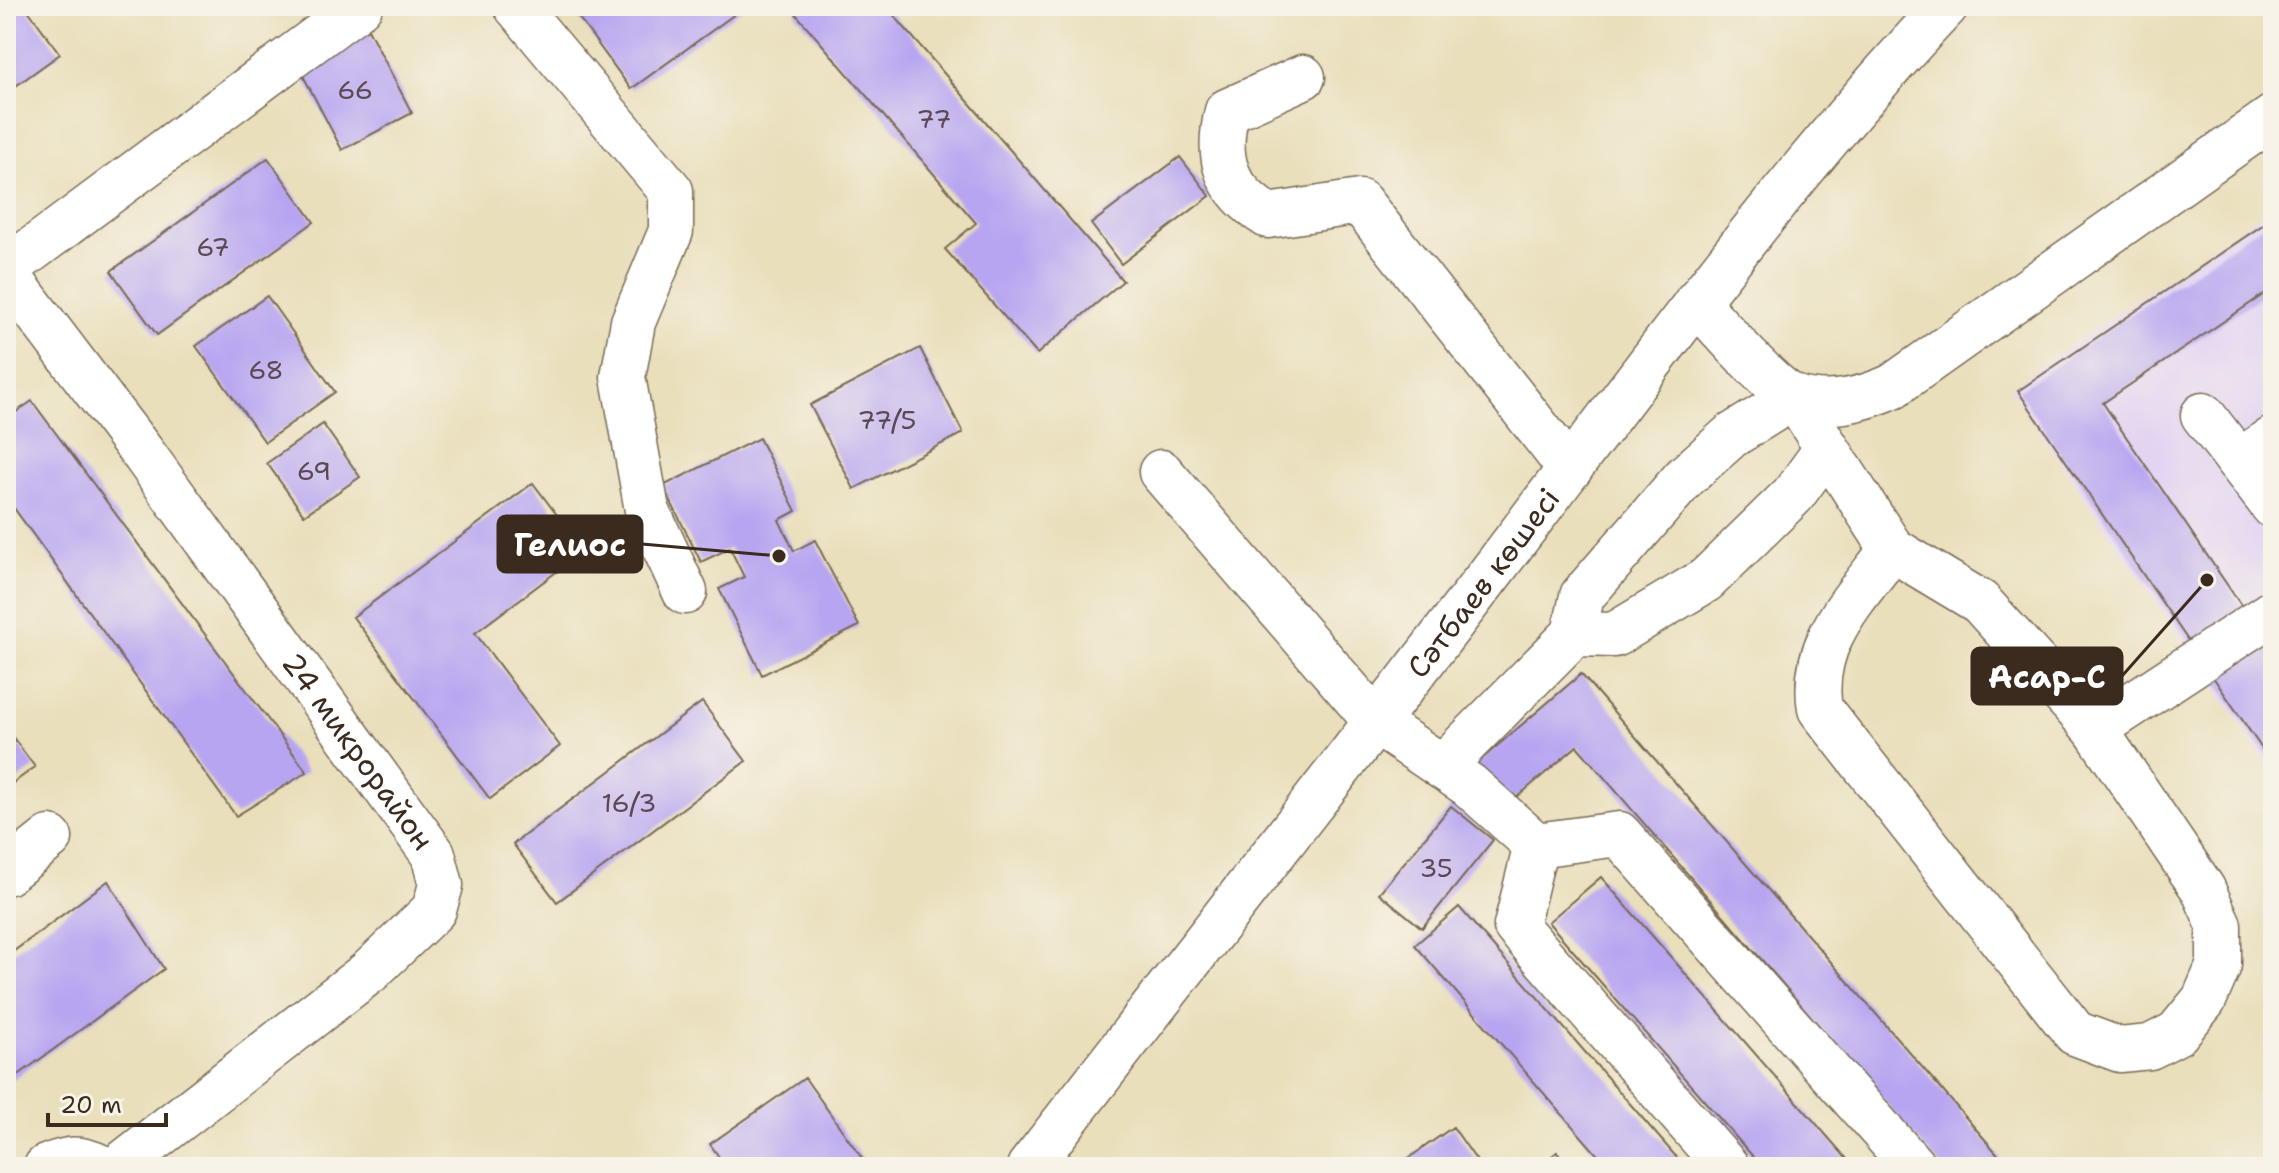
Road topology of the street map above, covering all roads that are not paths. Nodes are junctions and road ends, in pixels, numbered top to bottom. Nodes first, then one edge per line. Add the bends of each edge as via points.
1 (360, 6) edge
2 (516, 6) edge
3 (1946, 6) edge
4 (1303, 77) dead end
5 (2273, 117) edge
6 (6, 271) edge
7 (1696, 302) junction
8 (1794, 397) junction
9 (2203, 415) dead end
10 (1827, 448) junction
11 (2256, 450) edge
12 (1570, 469) junction
13 (1161, 472) dead end
14 (2273, 506) edge
15 (1892, 549) junction
16 (685, 592) dead end
17 (2273, 612) edge
18 (1574, 634) junction
19 (1377, 723) junction
20 (2095, 729) junction
21 (1442, 767) junction
22 (50, 838) dead end
23 (1536, 845) junction
24 (6, 873) edge
25 (46, 1167) edge
26 (101, 1167) edge
27 (118, 1167) edge
28 (1029, 1167) edge
29 (1727, 1167) edge
30 (1914, 1167) edge

1 - 6 main road
2 - 16 main road via 671,191 671,231 633,322 623,377 647,510
3 - 7 main road, Сәтбаев көшесі via 1877,79
4 - 12 main road via 1227,111 1221,137 1226,169 1242,200 1268,216 1360,202
5 - 8 main road via 1893,386 1831,402
6 - 27 main road, 24 микрорайон via 433,854 441,885 434,910 369,972
7 - 8 main road
7 - 12 main road, Сәтбаев көшесі
8 - 10 main road
8 - 18 main road via 1731,436 1685,477 1582,596
9 - 11 main road
10 - 15 main road
10 - 18 main road via 1793,495 1706,580 1614,635
11 - 14 main road
12 - 19 main road, Сәтбаев көшесі
13 - 19 main road
15 - 20 main road via 1980,602
15 - 20 main road via 1820,655 1820,709 2075,1033 2120,1050 2150,1047 2177,1033 2204,1000 2219,965 2219,925 2203,889
17 - 20 main road
18 - 21 main road
19 - 21 main road
19 - 28 main road, Сәтбаев көшесі
21 - 23 main road
22 - 24 main road
23 - 29 main road via 1516,926
23 - 30 main road via 1619,834
25 - 26 main road via 70,1157

